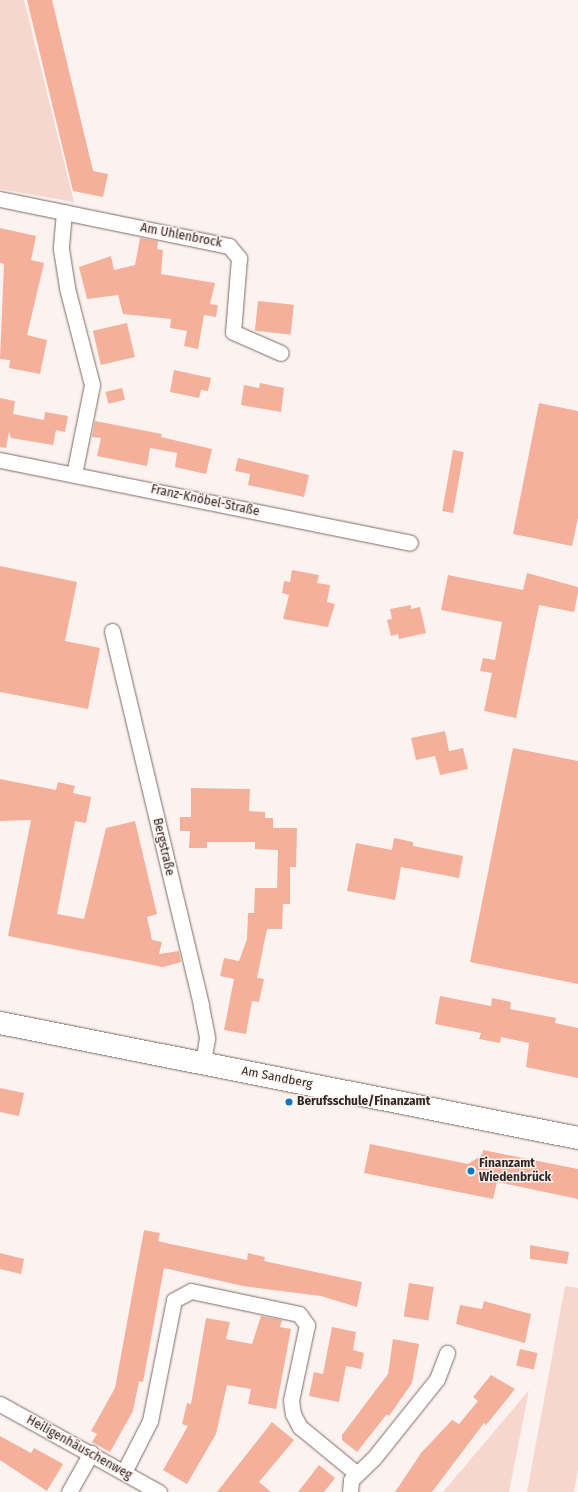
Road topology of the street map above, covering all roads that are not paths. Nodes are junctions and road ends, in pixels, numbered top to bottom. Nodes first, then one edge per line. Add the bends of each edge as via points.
1 (0, 199) edge
2 (64, 212) junction
3 (281, 353) dead end
4 (0, 460) edge
5 (74, 474) junction
6 (410, 543) dead end
7 (112, 631) dead end
8 (0, 1022) edge
9 (203, 1063) junction
10 (578, 1138) edge
11 (447, 1353) dead end
12 (0, 1404) edge
13 (91, 1453) junction
14 (124, 1472) junction
15 (356, 1473) junction
16 (69, 1492) edge
17 (159, 1492) edge
18 (350, 1492) edge

1 - 2 street, Am Uhlenbrock
2 - 3 street, Am Uhlenbrock via 229,246 239,258 233,332
2 - 5 street via 62,249 67,288 92,385
4 - 5 street, Franz-Knöbel-Straße
5 - 6 street, Franz-Knöbel-Straße
7 - 9 street, Bergstraße via 201,1006 207,1038
8 - 9 main road, Am Sandberg
9 - 10 main road, Am Sandberg
11 - 15 street via 437,1379 373,1459
12 - 13 street, Heiligenhäuschenweg
13 - 14 street, Heiligenhäuschenweg
13 - 16 street
14 - 15 street via 150,1421 174,1300 190,1291 299,1314 307,1325 291,1400 293,1414 300,1427
14 - 17 street, Heiligenhäuschenweg
15 - 18 street via 351,1480

